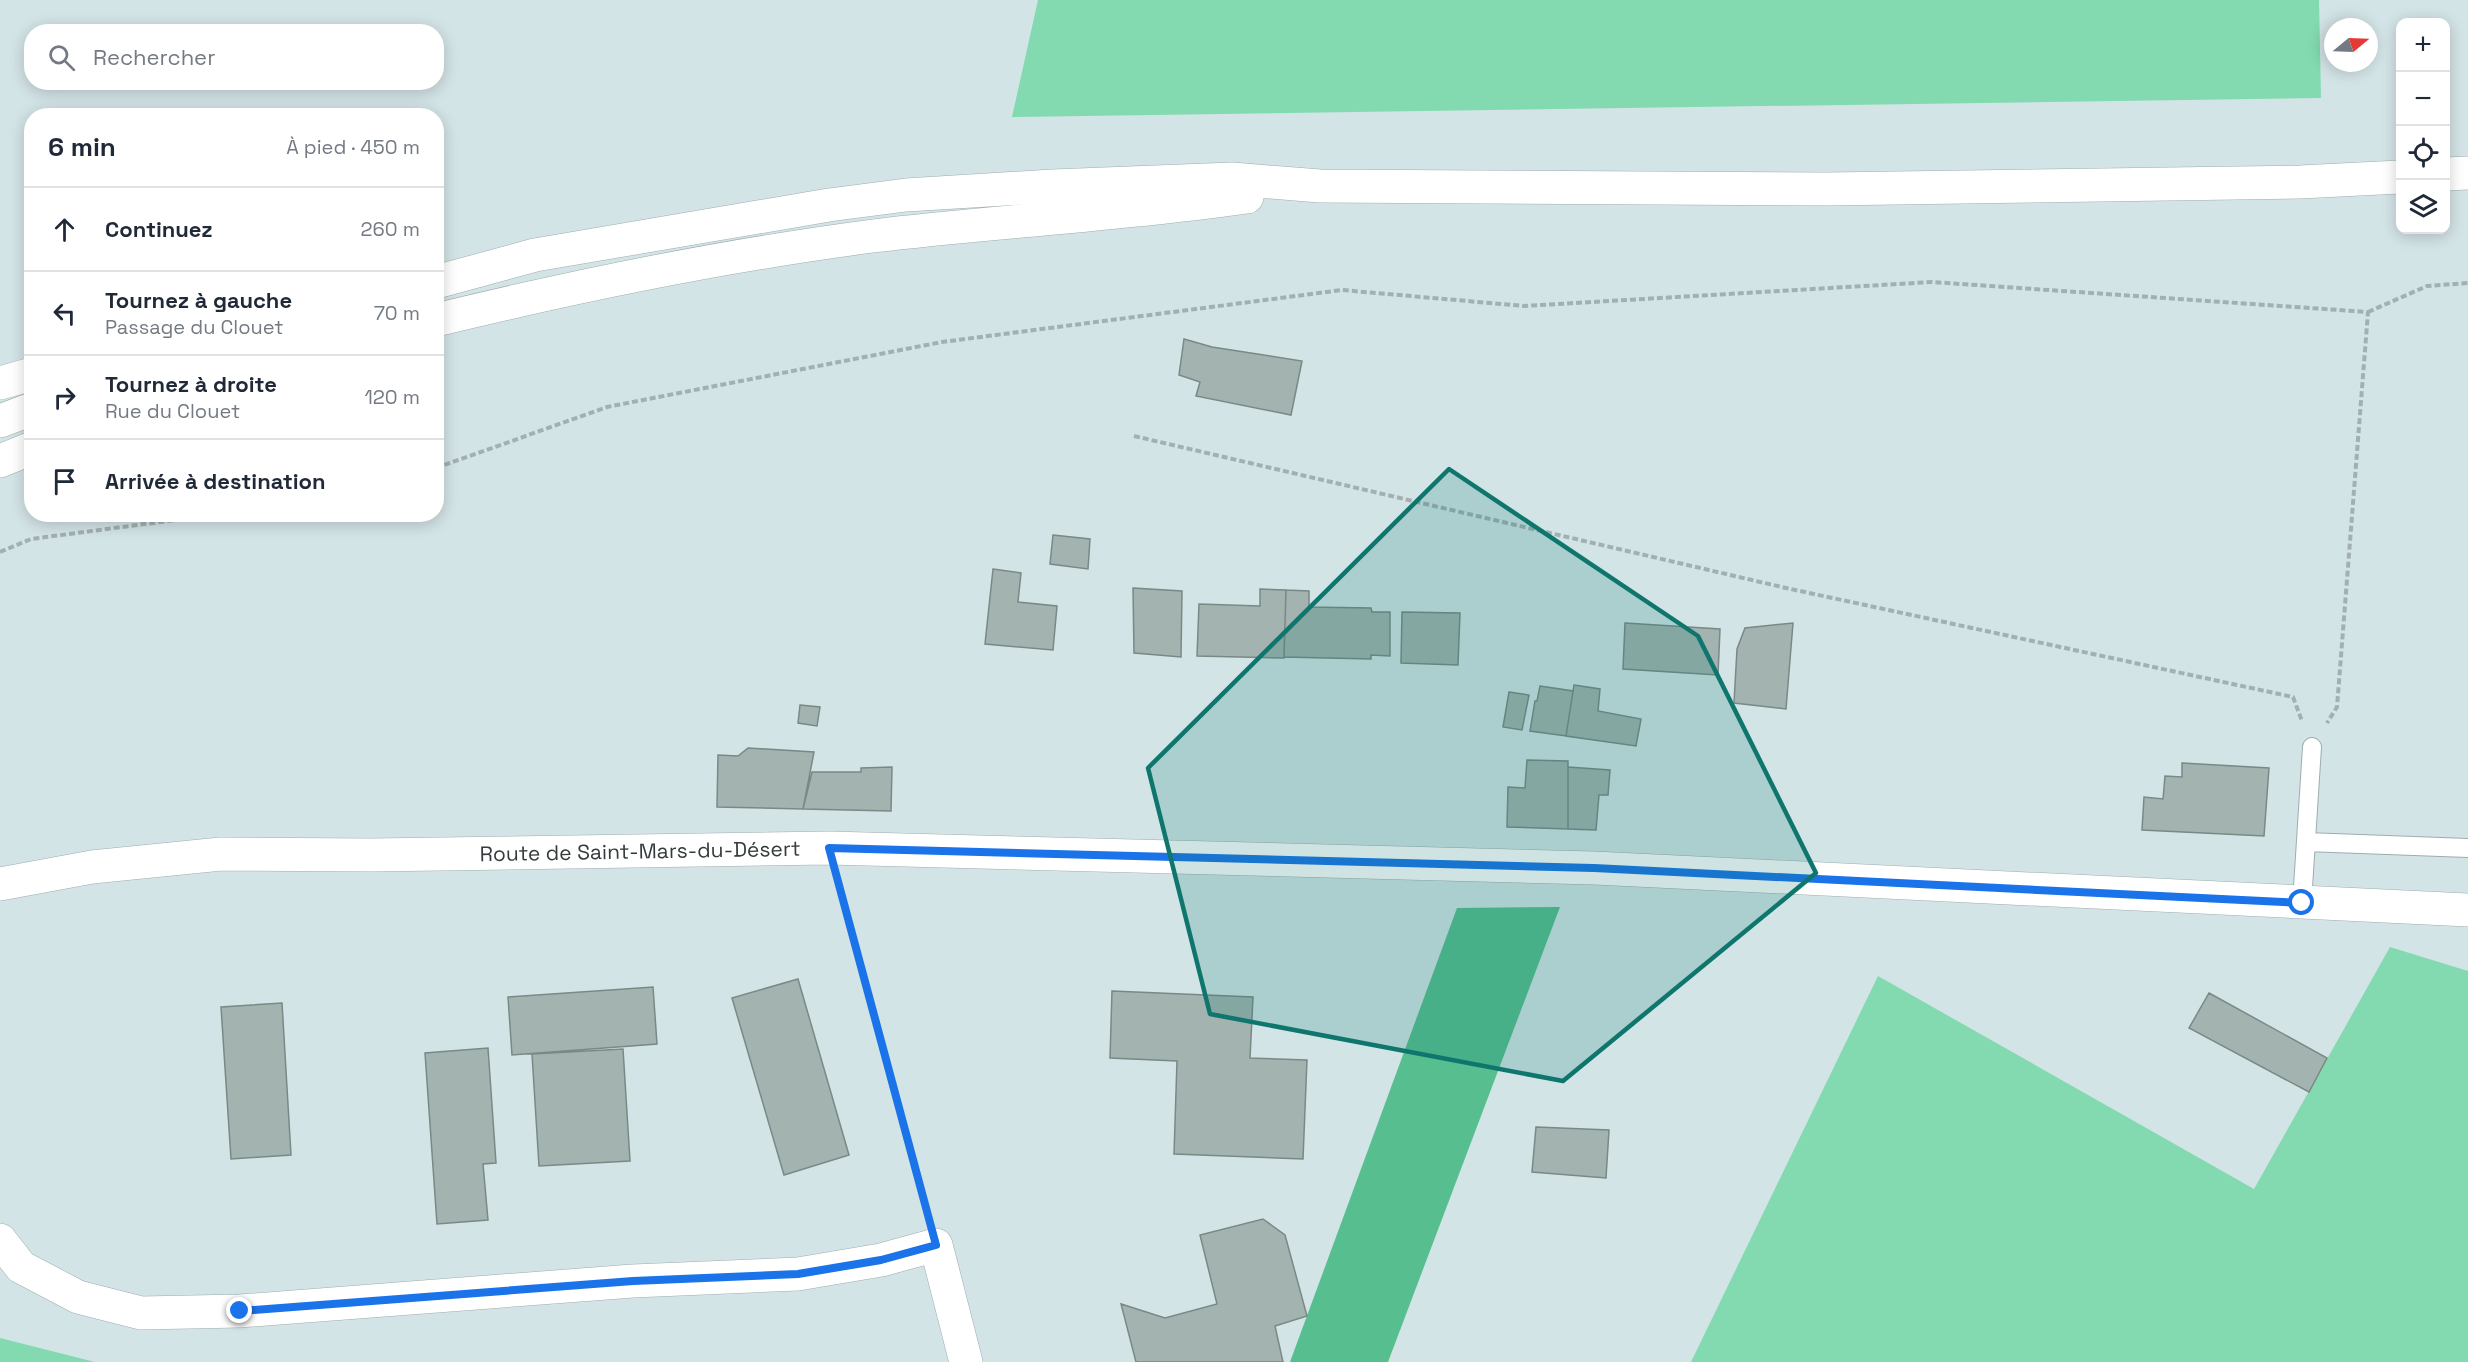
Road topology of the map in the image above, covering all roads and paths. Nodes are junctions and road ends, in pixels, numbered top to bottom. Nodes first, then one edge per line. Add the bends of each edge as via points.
1 (2468, 173) edge
2 (2450, 174) edge
3 (2396, 177) edge
4 (1320, 186) junction
5 (535, 255) junction
6 (444, 261) edge
7 (444, 280) edge
8 (2468, 283) edge
9 (2368, 312) junction
10 (444, 318) edge
11 (24, 376) edge
12 (0, 383) edge
13 (24, 412) edge
14 (0, 421) edge
15 (1134, 436) dead end
16 (24, 451) edge
17 (0, 460) edge
18 (444, 465) edge
19 (160, 522) edge
20 (0, 552) edge
21 (2312, 747) junction
22 (2306, 843) junction
23 (829, 848) junction
24 (2468, 848) edge
25 (0, 884) edge
26 (2302, 903) junction
27 (2468, 910) edge
28 (0, 1240) edge
29 (936, 1245) junction
30 (966, 1362) edge

1 - 2 main road
3 - 4 main road via 1827,189
4 - 5 main road via 1232,179 906,195
4 - 10 main road via 1193,205 873,236 752,254 540,295
5 - 6 main road
5 - 7 main road
8 - 9 path via 2427,286
9 - 18 path via 1932,282 1524,306 1342,290 942,342 607,407
9 - 21 path via 2337,707
11 - 12 main road
13 - 14 main road
15 - 21 path via 1786,588 2293,697
16 - 17 main road
19 - 20 path via 31,539
21 - 22 lane
22 - 24 lane
22 - 26 lane
23 - 25 main road, Route de Saint-Mars-du-Désert via 221,854 92,867
23 - 26 main road, Route de Saint-Mars-du-Désert via 1594,868
23 - 29 path
26 - 27 main road, Route de Saint-Mars-du-Désert
28 - 29 main road via 21,1267 78,1297 141,1313 240,1311 633,1281 798,1274 881,1260
29 - 30 main road

